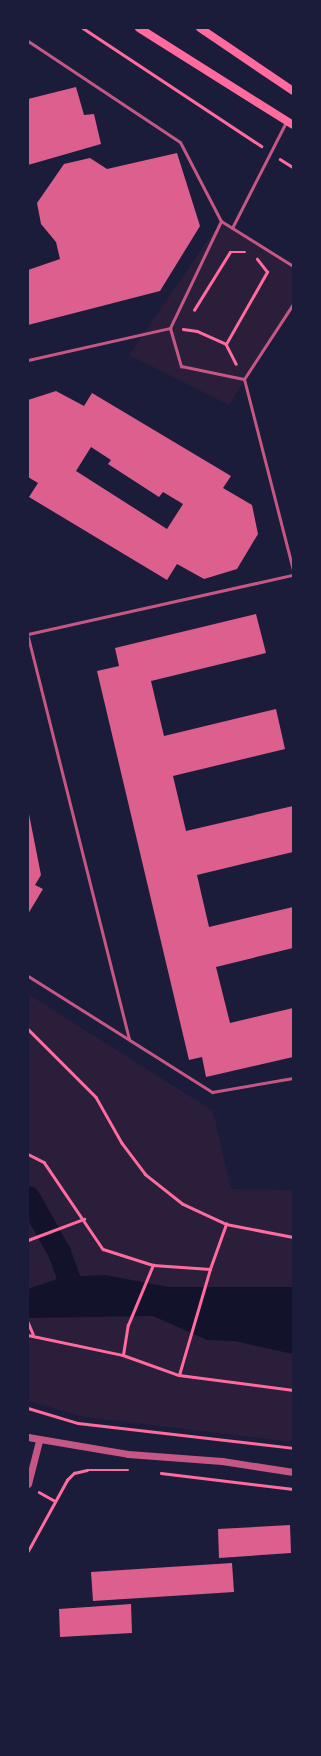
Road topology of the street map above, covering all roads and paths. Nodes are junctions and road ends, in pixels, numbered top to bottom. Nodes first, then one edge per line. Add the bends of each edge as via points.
1 (83, 28) edge
2 (139, 28) edge
3 (200, 28) edge
4 (28, 41) edge
5 (293, 91) edge
6 (290, 123) edge
7 (268, 150) dead end
8 (274, 154) dead end
9 (293, 167) edge
10 (222, 221) junction
11 (232, 228) junction
12 (250, 252) dead end
13 (255, 257) dead end
14 (293, 266) edge
15 (293, 304) edge
16 (190, 317) dead end
17 (186, 323) dead end
18 (170, 328) junction
19 (182, 329) junction
20 (226, 344) junction
21 (28, 360) edge
22 (244, 379) junction
23 (293, 570) edge
24 (293, 575) edge
25 (28, 635) edge
26 (28, 976) edge
27 (28, 1029) edge
28 (130, 1040) junction
29 (293, 1078) edge
30 (28, 1154) edge
31 (84, 1219) junction
32 (226, 1224) junction
33 (293, 1237) edge
34 (28, 1240) edge
35 (153, 1265) junction
36 (210, 1269) junction
37 (28, 1322) edge
38 (33, 1334) junction
39 (28, 1335) edge
40 (123, 1355) junction
41 (179, 1374) junction
42 (293, 1390) edge
43 (28, 1408) edge
44 (28, 1437) edge
45 (39, 1441) junction
46 (293, 1448) edge
47 (133, 1470) dead end
48 (156, 1472) dead end
49 (293, 1472) edge
50 (28, 1484) edge
51 (293, 1489) edge
52 (35, 1490) dead end
53 (55, 1501) junction
54 (28, 1551) edge

1 - 7 path
2 - 6 main road
3 - 5 main road
4 - 10 lane via 180,142
6 - 11 lane
8 - 9 path
10 - 11 lane
10 - 18 lane
11 - 14 lane
12 - 16 path via 230,252
13 - 20 path via 268,272
15 - 22 lane
17 - 19 path
18 - 19 path
18 - 21 lane
18 - 22 lane via 181,366
19 - 20 path via 197,331
20 - 22 path
22 - 23 lane
24 - 25 lane
25 - 28 lane
26 - 28 lane
27 - 32 path via 96,1097 122,1143 145,1174 183,1204
28 - 29 lane via 212,1092
30 - 31 path via 44,1162
31 - 34 path
31 - 35 path via 103,1249
32 - 33 path
32 - 36 path
35 - 36 path
35 - 40 path via 128,1325
36 - 41 path
37 - 38 path
38 - 39 path
38 - 40 path
40 - 41 path
41 - 42 path
43 - 46 path via 78,1423
44 - 45 street
45 - 49 street via 128,1454 222,1461
45 - 50 street
47 - 53 path via 87,1470 74,1473
48 - 51 path
52 - 53 path
53 - 54 path

